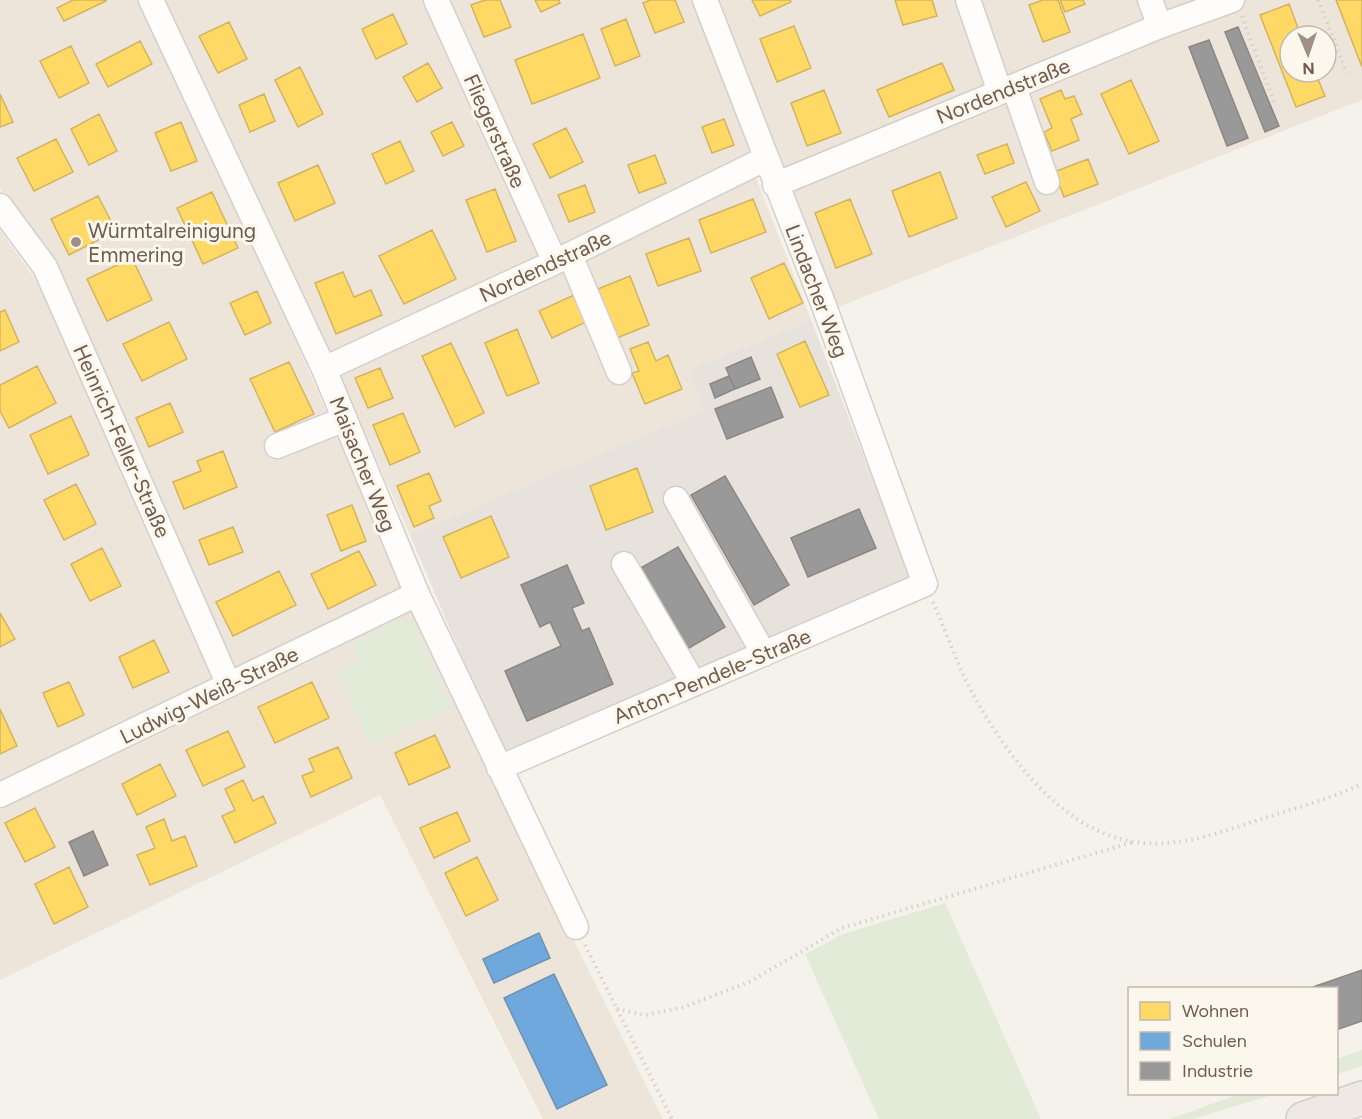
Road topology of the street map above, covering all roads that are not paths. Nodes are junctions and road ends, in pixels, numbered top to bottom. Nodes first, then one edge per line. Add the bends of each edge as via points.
1 (151, 0) edge
2 (436, 0) edge
3 (705, 0) edge
4 (968, 0) edge
5 (1150, 0) edge
6 (1236, 5) edge
7 (1160, 26) junction
8 (1007, 90) junction
9 (765, 159) junction
10 (1047, 182) dead end
11 (775, 185) junction
12 (0, 206) edge
13 (562, 259) junction
14 (324, 369) junction
15 (619, 372) dead end
16 (345, 420) junction
17 (277, 446) dead end
18 (676, 499) dead end
19 (624, 564) dead end
20 (925, 584) joint
21 (417, 594) junction
22 (764, 654) junction
23 (694, 684) junction
24 (229, 685) junction
25 (499, 768) junction
26 (0, 795) edge
27 (576, 927) road end
28 (1362, 1098) edge
29 (1303, 1119) edge

1 - 14 street, Maisacher Weg
2 - 13 street, Fliegerstraße
3 - 9 street, Lindacher Weg
4 - 8 street
5 - 7 street
6 - 7 street, Nordendstraße
7 - 8 street, Nordendstraße
8 - 10 street
8 - 11 street, Nordendstraße
9 - 11 street, Lindacher Weg
9 - 13 street, Nordendstraße
11 - 20 street, Lindacher Weg via 826,312
12 - 24 street, Heinrich-Feller-Straße via 45,267
13 - 14 street, Nordendstraße
13 - 15 street, Fliegerstraße
14 - 16 street, Maisacher Weg
16 - 17 street
16 - 21 street, Maisacher Weg
18 - 22 street
19 - 23 street
20 - 22 street, Anton-Pendele-Straße
21 - 24 street, Ludwig-Weiß-Straße
21 - 25 street, Maisacher Weg
22 - 23 street, Anton-Pendele-Straße
23 - 25 street, Anton-Pendele-Straße
24 - 26 street, Ludwig-Weiß-Straße
25 - 27 street, Maisacher Weg
28 - 29 highway

